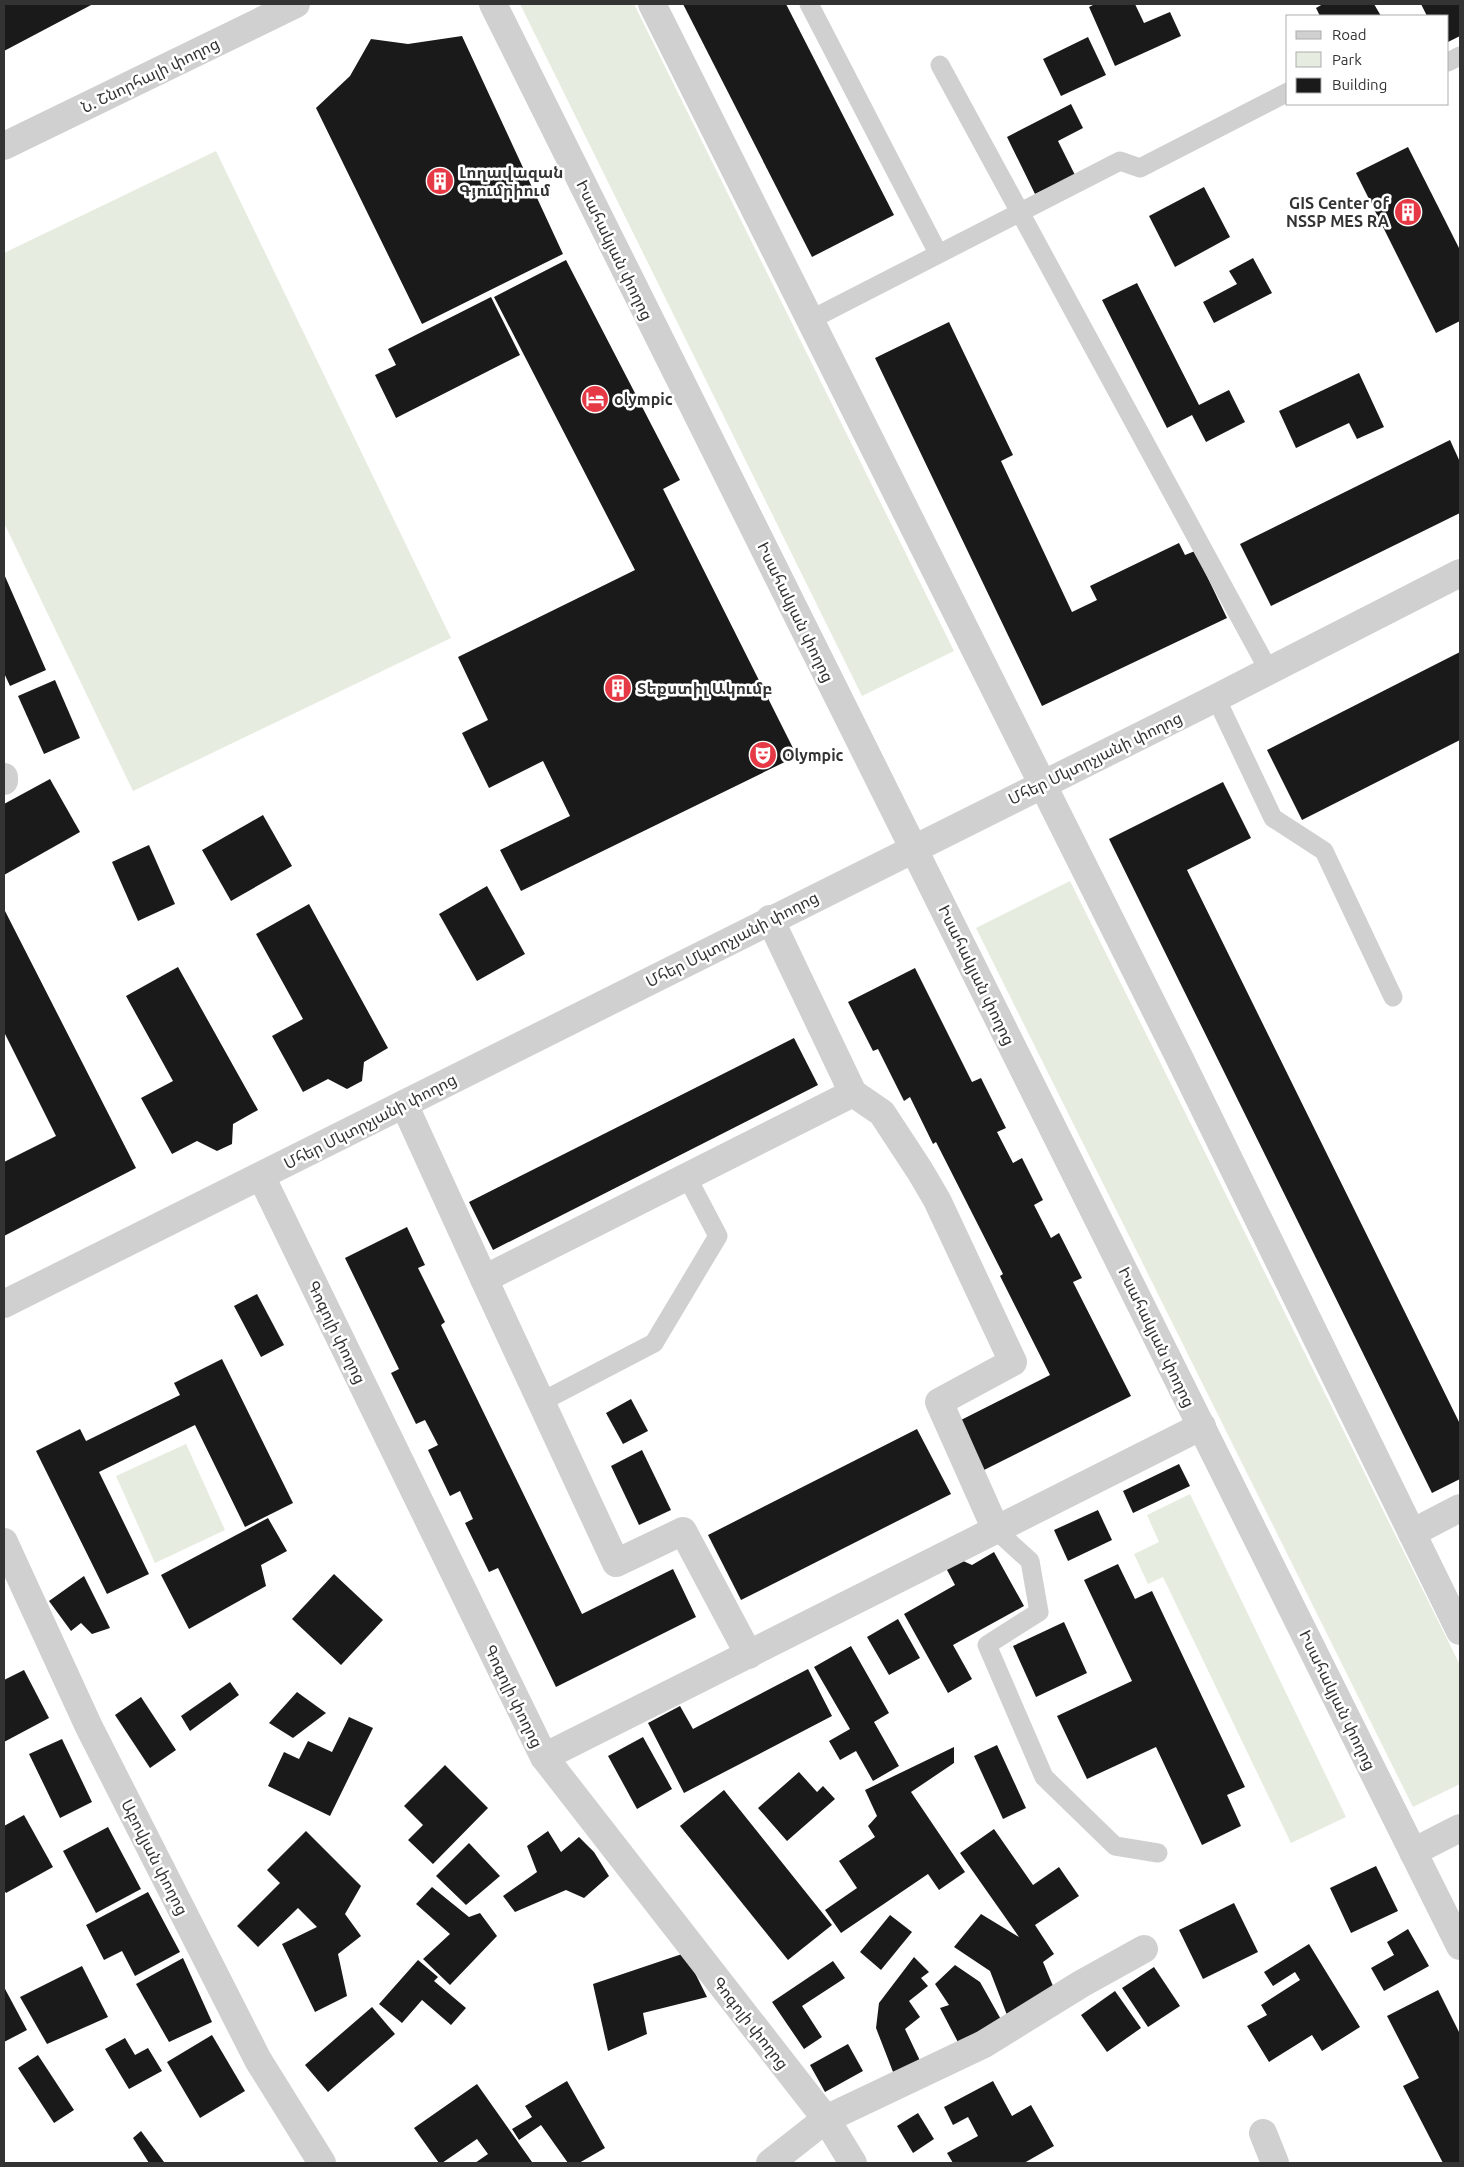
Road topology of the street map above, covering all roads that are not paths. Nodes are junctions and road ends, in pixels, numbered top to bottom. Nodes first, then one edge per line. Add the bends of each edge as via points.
1 (493, 4) edge
2 (652, 4) edge
3 (808, 4) edge
4 (288, 5) edge
5 (940, 66) dead end
6 (1286, 93) edge
7 (4, 146) edge
8 (1020, 212) junction
9 (938, 253) junction
10 (812, 319) junction
11 (1460, 573) edge
12 (1268, 671) junction
13 (1216, 698) junction
14 (4, 777) edge
15 (4, 781) edge
16 (1042, 785) junction
17 (913, 848) junction
18 (770, 919) junction
19 (1393, 997) dead end
20 (853, 1093) junction
21 (404, 1104) junction
22 (261, 1176) junction
23 (687, 1176) junction
24 (484, 1279) junction
25 (4, 1304) edge
26 (541, 1402) junction
27 (1202, 1426) junction
28 (1460, 1508) edge
29 (996, 1530) junction
30 (1412, 1533) junction
31 (4, 1542) edge
32 (1460, 1631) edge
33 (749, 1654) junction
34 (544, 1758) junction
35 (1460, 1828) edge
36 (1413, 1852) junction
37 (1158, 1853) dead end
38 (1459, 1940) edge
39 (1144, 1949) dead end
40 (826, 2120) junction
41 (1263, 2133) dead end
42 (322, 2163) edge
43 (770, 2163) edge
44 (853, 2163) edge
45 (1275, 2163) edge

1 - 17 street, Իսահակյան փողոց
2 - 10 street
3 - 9 lane
4 - 7 street, Ն. Շնորհալի փողոց
5 - 8 lane
6 - 8 lane via 1140,168 1120,161
8 - 9 lane
8 - 12 lane
9 - 10 lane
10 - 16 street
11 - 12 street, Մհեր Մկտրչյանի փողոց
12 - 13 street, Մհեր Մկտրչյանի փողոց
13 - 16 street, Մհեր Մկտրչյանի փողոց
13 - 19 lane via 1273,818 1324,851
14 - 15 street
16 - 17 street, Մհեր Մկտրչյանի փողոց
16 - 30 street
17 - 18 street, Մհեր Մկտրչյանի փողոց
17 - 27 street, Իսահակյան փողոց
18 - 20 street
18 - 21 street, Մհեր Մկտրչյանի փողոց
20 - 23 street
20 - 29 street via 882,1112 920,1171 950,1225 1013,1362 939,1402
21 - 22 street, Մհեր Մկտրչյանի փողոց
21 - 24 street
22 - 25 street, Մհեր Մկտրչյանի փողոց
22 - 34 street, Գոգոլի փողոց
23 - 24 street
23 - 26 lane via 718,1236 654,1342
24 - 26 street
26 - 33 street via 616,1563 683,1531
27 - 29 street
27 - 36 street, Իսահակյան փողոց
28 - 30 street
29 - 33 street
29 - 37 lane via 1030,1561 1039,1612 987,1645 1044,1777 1115,1846
30 - 32 street
31 - 42 street, Աբովյան փողոց via 89,1727 258,2060
33 - 34 street
34 - 40 street, Գոգոլի փողոց
35 - 36 street
36 - 38 street, Իսահակյան փողոց
39 - 40 street via 984,2044
40 - 43 street
40 - 44 street, Գոգոլի փողոց
41 - 45 street

